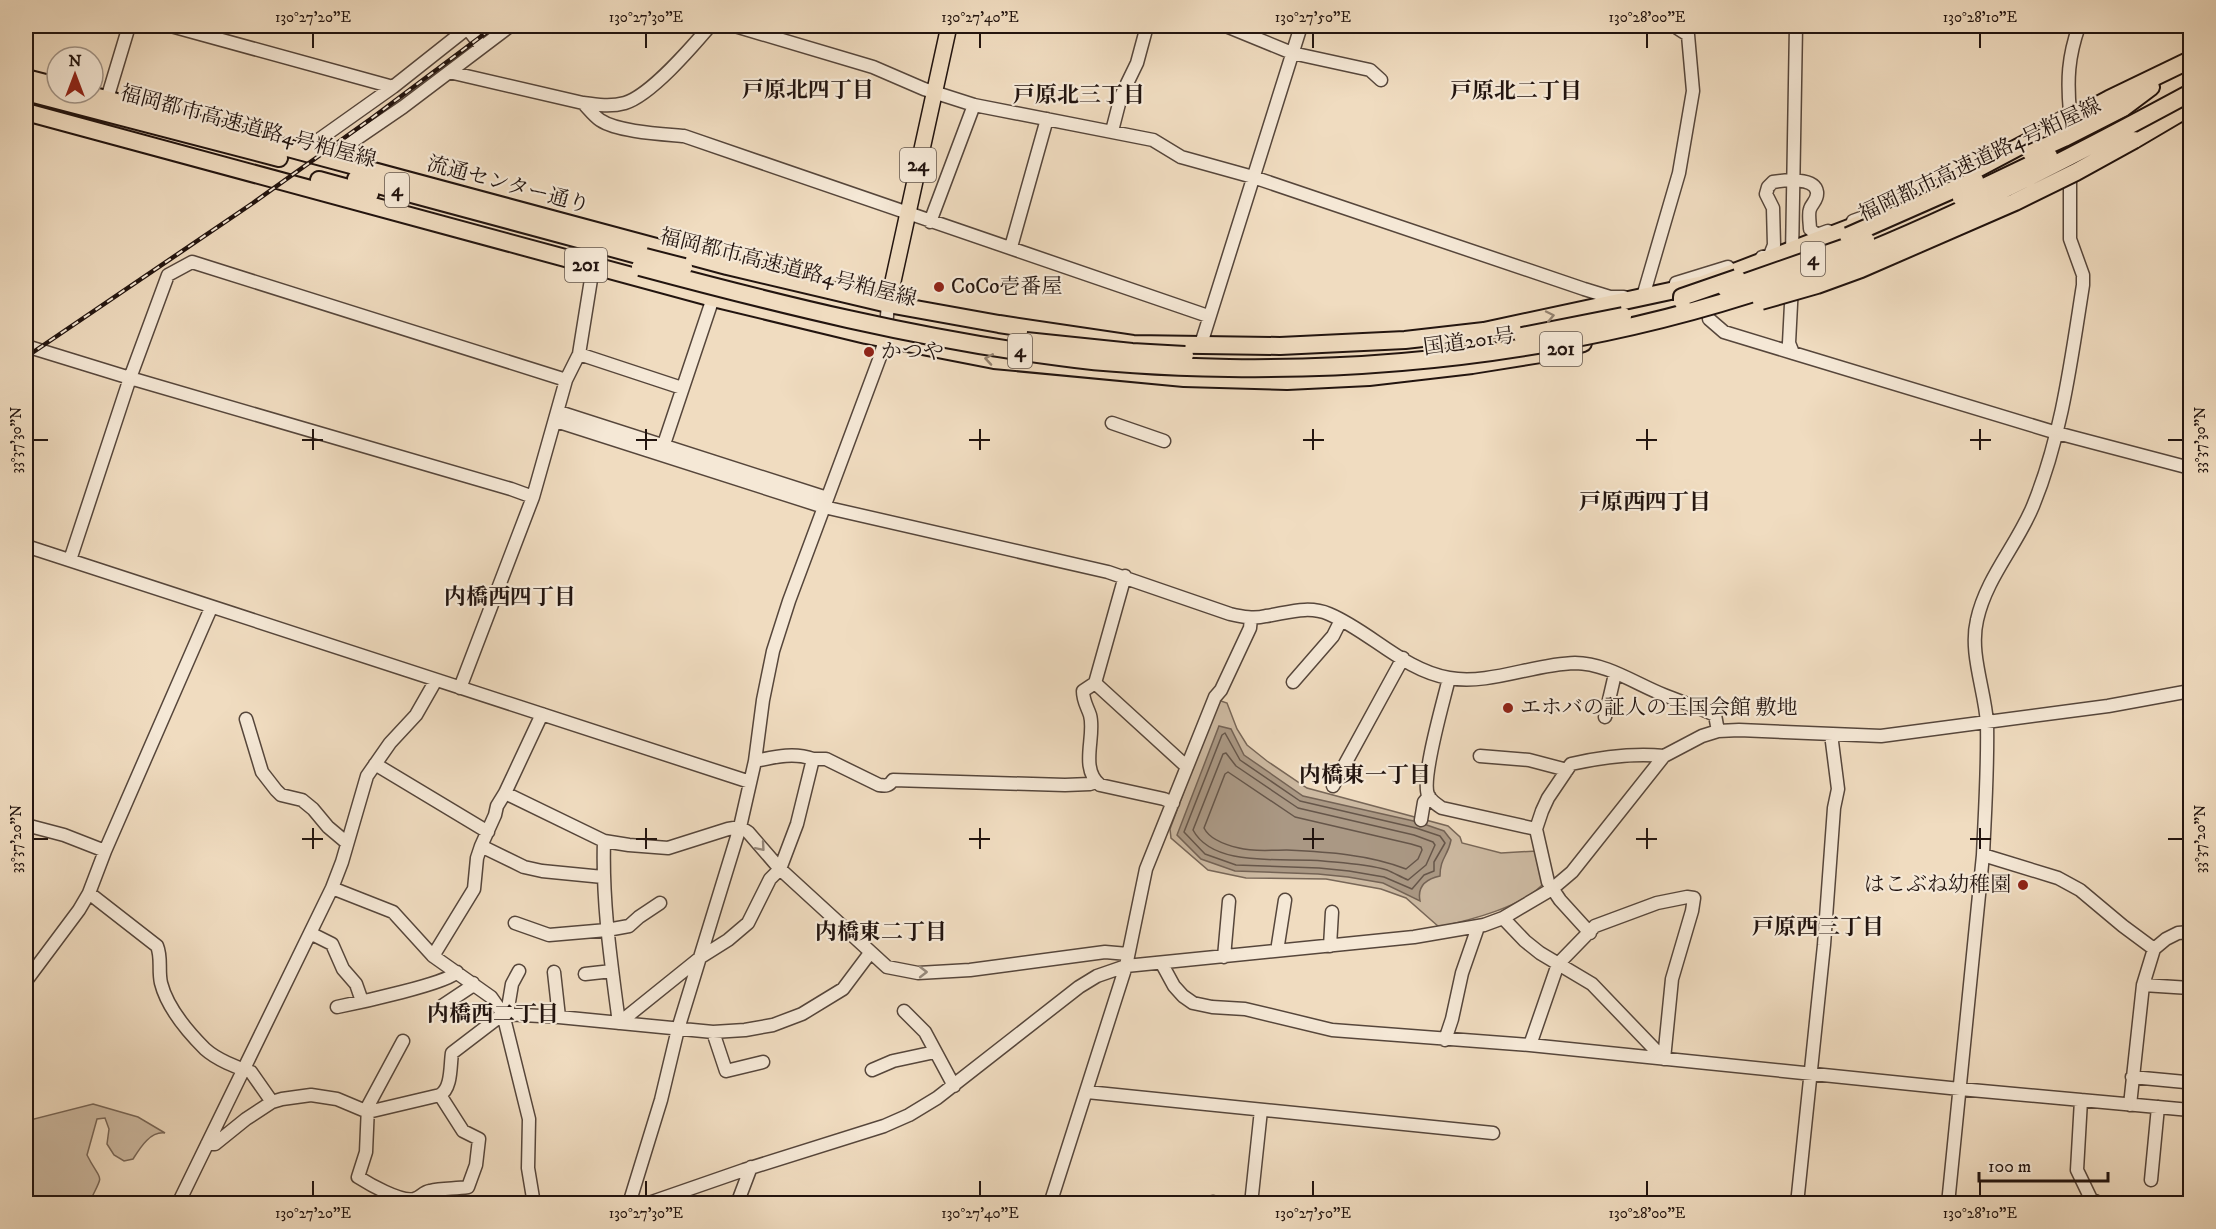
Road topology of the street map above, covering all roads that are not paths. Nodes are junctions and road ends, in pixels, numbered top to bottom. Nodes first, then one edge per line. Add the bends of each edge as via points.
1 (129, 26) edge
2 (171, 26) edge
3 (510, 26) edge
4 (710, 26) edge
5 (735, 26) edge
6 (949, 26) edge
7 (1147, 26) edge
8 (1226, 26) edge
9 (1301, 26) edge
10 (1674, 26) edge
11 (1796, 26) edge
12 (2079, 26) edge
13 (468, 27) edge
14 (482, 47) junction
15 (1292, 53) junction
16 (2183, 64) edge
17 (449, 72) junction
18 (26, 78) edge
19 (1382, 80) dead end
20 (2190, 81) edge
21 (45, 83) edge
22 (393, 87) junction
23 (26, 92) edge
24 (934, 93) junction
25 (2190, 93) edge
26 (107, 99) joint
27 (2190, 99) edge
28 (26, 103) edge
29 (583, 103) junction
30 (974, 105) junction
31 (2190, 107) edge
32 (26, 112) edge
33 (1047, 119) junction
34 (1112, 131) junction
35 (201, 144) junction
36 (300, 153) junction
37 (327, 159) junction
38 (1252, 177) junction
39 (2070, 180) dead end
40 (1793, 181) junction
41 (907, 213) junction
42 (930, 222) junction
43 (1011, 247) junction
44 (1792, 251) junction
45 (642, 262) junction
46 (594, 267) junction
47 (1792, 284) junction
48 (1644, 293) junction
49 (712, 298) junction
50 (1682, 301) junction
51 (888, 304) junction
52 (1209, 316) junction
53 (1709, 319) dead end
54 (1640, 323) junction
55 (885, 339) junction
56 (1201, 344) junction
57 (26, 346) edge
58 (1794, 353) junction
59 (579, 354) junction
60 (130, 378) junction
61 (566, 380) junction
62 (682, 388) junction
63 (557, 416) junction
64 (1112, 423) dead end
65 (2057, 434) junction
66 (1164, 441) dead end
67 (662, 450) junction
68 (2190, 468) edge
69 (533, 497) junction
70 (826, 503) junction
71 (26, 546) edge
72 (70, 560) junction
73 (1125, 576) junction
74 (212, 608) junction
75 (1251, 618) junction
76 (1341, 620) junction
77 (1403, 658) junction
78 (1615, 674) junction
79 (1449, 678) junction
80 (436, 680) junction
81 (1293, 682) dead end
82 (1095, 683) junction
83 (459, 688) junction
84 (2190, 691) edge
85 (542, 714) junction
86 (1605, 717) dead end
87 (246, 719) dead end
88 (1987, 722) junction
89 (1718, 731) junction
90 (1831, 734) junction
91 (1480, 756) dead end
92 (1664, 756) junction
93 (813, 759) junction
94 (755, 760) junction
95 (375, 764) junction
96 (1187, 767) junction
97 (1567, 770) junction
98 (750, 782) junction
99 (1096, 782) junction
100 (1333, 786) dead end
101 (506, 793) junction
102 (1429, 795) junction
103 (1173, 803) junction
104 (1421, 820) dead end
105 (26, 825) edge
106 (740, 827) junction
107 (1536, 829) junction
108 (488, 832) junction
109 (604, 841) junction
110 (347, 843) junction
111 (481, 846) junction
112 (105, 851) junction
113 (1983, 855) junction
114 (780, 869) junction
115 (603, 877) junction
116 (332, 888) junction
117 (1552, 889) junction
118 (89, 893) junction
119 (1285, 900) dead end
120 (1229, 901) dead end
121 (660, 903) dead end
122 (1332, 912) dead end
123 (1503, 918) junction
124 (515, 923) dead end
125 (1478, 927) junction
126 (607, 930) junction
127 (2190, 932) edge
128 (310, 933) junction
129 (1590, 933) junction
130 (1330, 946) junction
131 (2154, 949) junction
132 (1277, 951) junction
133 (870, 953) junction
134 (433, 956) junction
135 (701, 957) junction
136 (1224, 957) junction
137 (1127, 960) junction
138 (1162, 964) junction
139 (1558, 964) junction
140 (519, 971) dead end
141 (612, 971) junction
142 (458, 972) junction
143 (554, 972) dead end
144 (585, 974) dead end
145 (26, 981) edge
146 (473, 983) junction
147 (2143, 985) junction
148 (2190, 988) edge
149 (362, 1001) junction
150 (442, 1006) dead end
151 (337, 1007) dead end
152 (904, 1011) dead end
153 (505, 1014) junction
154 (559, 1017) junction
155 (619, 1023) junction
156 (678, 1029) junction
157 (713, 1032) junction
158 (1445, 1040) junction
159 (403, 1041) dead end
160 (1530, 1046) junction
161 (935, 1052) junction
162 (1664, 1059) junction
163 (763, 1062) dead end
164 (242, 1070) junction
165 (872, 1070) dead end
166 (1810, 1073) junction
167 (2132, 1077) junction
168 (2185, 1082) dead end
169 (954, 1086) junction
170 (1960, 1089) junction
171 (1087, 1092) junction
172 (440, 1095) junction
173 (2081, 1100) junction
174 (272, 1102) junction
175 (2130, 1105) junction
176 (2158, 1107) junction
177 (1261, 1110) junction
178 (2190, 1110) edge
179 (368, 1112) junction
180 (1493, 1133) dead end
181 (207, 1144) junction
182 (751, 1167) junction
183 (2151, 1180) dead end
184 (418, 1201) edge
185 (178, 1203) edge
186 (534, 1203) edge
187 (629, 1203) edge
188 (646, 1203) edge
189 (737, 1203) edge
190 (1050, 1203) edge
191 (1251, 1203) edge
192 (1797, 1203) edge
193 (1948, 1203) edge
194 (2101, 1203) edge

1 - 26 street
2 - 22 street
3 - 14 street
4 - 29 street via 681,60 638,96 626,103
5 - 24 street via 873,67
6 - 24 main road, 24
7 - 34 street
8 - 15 street
9 - 15 street
10 - 48 street via 1688,35 1693,91 1679,173
11 - 40 street
12 - 40 street via 2067,80 2070,113 1922,196 1817,235 1810,229 1809,210 1817,191 1808,182
13 - 14 street
13 - 22 street
14 - 17 street
15 - 19 street via 1370,70
15 - 38 street
16 - 44 highway, 国道201号 / 201 via 1913,203
16 - 50 highway, bridge via 2123,108 2064,138 1895,216 1682,297
17 - 29 street
17 - 37 street
18 - 21 highway
20 - 50 highway, 福岡都市高速道路4号粕屋線 / 4, bridge via 2070,146 1950,204 1862,242
22 - 36 street
23 - 35 highway, 福岡都市高速道路4号粕屋線 / 4
24 - 30 street
24 - 41 main road, 24
25 - 54 highway, bridge via 2003,192 1846,260 1713,305
26 - 36 highway, 流通センター通り / 201
27 - 47 highway, 国道201号 / 201 via 1993,204 1843,267
28 - 35 highway, 福岡都市高速道路4号粕屋線 / 4
29 - 41 street via 599,120 612,125 684,136
30 - 33 street
30 - 42 street
31 - 54 highway, bridge via 2076,172 1861,269 1711,314
32 - 46 highway, 201
33 - 34 street
33 - 43 street
34 - 38 street via 1153,140 1180,157
35 - 45 highway, 福岡都市高速道路4号粕屋線 / 4
36 - 37 highway, 流通センター通り / 201
37 - 51 highway, 流通センター通り / 201 via 727,266
38 - 48 street via 1610,297
38 - 52 street
39 - 65 street via 2070,239 2083,285
40 - 44 street
40 - 48 street via 1773,182 1768,187 1766,194 1773,208 1774,246 1770,255
41 - 42 street
41 - 51 main road, 24
42 - 43 street
43 - 52 street
44 - 47 street
56 -> 44 highway, 国道201号 / 201 via 1280,346 1484,331 1703,284
45 - 50 highway, 福岡都市高速道路4号粕屋線 / 4, bridge via 932,326 1065,346 1199,356 1406,352 1543,332
45 - 54 highway, 福岡都市高速道路4号粕屋線 / 4, bridge via 800,308 906,332 1127,364 1284,369 1408,363 1548,343
46 - 49 highway, 201
46 - 59 street
47 -> 55 highway, 国道201号 / 201 via 1546,353 1369,377 1287,381 1120,373 994,360
47 - 58 street via 1788,336
49 - 55 highway, 201
49 - 62 street
51 - 55 street
51 - 56 highway, 国道201号 / 201 via 1133,344
52 - 56 street
53 - 58 street via 1724,332
55 - 70 street
57 - 60 street
58 - 65 street
59 - 61 street
59 - 62 street
60 - 61 street via 168,276 192,262
60 - 69 street
60 - 72 street
61 - 63 street
62 - 67 street
63 - 67 street
63 - 69 street
64 - 66 street
65 - 68 street
65 - 88 street via 2032,508 2003,558 1976,621 1975,640
67 - 70 street
69 - 83 street
70 - 73 street
70 - 94 street via 773,651
71 - 72 street
72 - 74 street
73 - 75 street
73 - 82 street
74 - 80 street
74 - 112 street
75 - 76 street via 1302,609 1317,610
75 - 96 street via 1250,628 1215,697
76 - 77 street
76 - 81 street via 1333,636
77 - 79 street
77 - 100 street
78 - 79 street via 1579,663
78 - 86 street
78 - 89 street via 1715,715
79 - 102 street via 1427,776
80 - 83 street
80 - 95 street via 416,715
82 - 96 street
82 - 99 street via 1083,691 1090,715 1091,772
83 - 85 street
84 - 88 street
85 - 98 street
85 - 101 street
87 - 110 street via 262,772 276,790 303,800
88 - 90 street via 1881,736
88 - 113 street
89 - 90 street
89 - 92 street
90 - 166 street via 1838,789
91 - 97 street via 1529,760
92 - 97 street via 1593,759 1571,764
92 - 117 street via 1572,872
93 - 94 street via 783,756
93 - 99 street via 826,759 879,785 891,784 893,780 1065,785
93 - 114 street via 797,824
94 - 98 street
95 - 108 street
95 - 110 street via 367,776
96 - 103 street
97 - 107 street via 1542,811
98 - 106 street
99 - 103 street
101 - 108 street
101 - 109 street
102 - 104 street
102 - 107 street via 1442,808
103 - 137 street via 1146,869
105 - 112 street
106 - 109 street via 668,848
106 -> 114 street
106 - 135 street
107 - 117 street
108 - 111 street
109 - 115 street
110 - 116 street
111 - 115 street via 524,867
111 - 134 street via 474,889
112 - 118 street
113 - 131 street via 2058,878 2080,890
113 - 170 street
114 - 133 street
114 - 135 street via 770,879 748,923
115 - 126 street
116 - 128 street
116 - 134 street via 393,912
117 - 123 street
117 - 129 street
118 - 145 street
118 - 164 street via 157,946 162,987 183,1023 207,1051
119 - 132 street
120 - 136 street
121 - 126 street via 630,926
122 - 130 street
123 - 125 street
123 - 139 street via 1525,941
124 - 126 street via 549,934
125 - 130 street
125 - 158 street
126 - 141 street
127 - 131 street via 2178,933
128 - 149 street via 332,944
128 - 164 street
129 - 139 street
129 - 162 street via 1595,926 1657,903 1694,898 1672,980
130 - 132 street
131 - 147 street
132 - 136 street
133 -> 137 street via 887,967 918,973 1105,952
133 - 157 street via 843,988 802,1014 745,1030
134 - 142 street
135 - 155 street
135 - 156 street
136 - 138 street
137 - 138 street
137 - 169 street via 1079,987
137 - 171 street
138 - 158 street via 1174,986 1193,1003 1245,1009 1332,1030
139 - 160 street
139 - 162 street via 1592,984
140 - 153 street
141 - 144 street
141 - 155 street
142 - 146 street
142 - 149 street
143 - 154 street
146 - 150 street
146 - 153 street
147 - 148 street
147 - 167 street
149 - 151 street
152 - 161 street via 925,1032
153 - 154 street
153 - 172 street via 452,1053 448,1084
153 - 186 street via 529,1119 528,1168
154 - 155 street
155 - 156 street
156 - 157 street
156 - 187 street
157 - 163 street via 726,1071
158 - 160 street
159 - 179 street
160 - 162 street
161 - 165 street via 892,1061
161 - 169 street
162 - 166 street
164 - 174 street via 251,1072
164 - 181 street
166 - 170 street
166 - 192 street
167 - 168 street
167 - 175 street
169 - 182 street via 885,1126
170 - 173 street
170 - 193 street
171 - 177 street
171 - 190 street
172 - 179 street
172 - 184 street via 462,1131 479,1139 476,1165 468,1187 429,1191
173 - 175 street
173 - 194 street via 2077,1170 2091,1199
174 - 179 street via 311,1095
174 - 181 street via 215,1144
175 - 176 street
176 - 178 street
176 - 183 street
177 - 180 street
177 - 191 street
179 - 184 street via 366,1152 358,1176 382,1191
181 - 185 street
182 - 188 street
182 - 189 street

